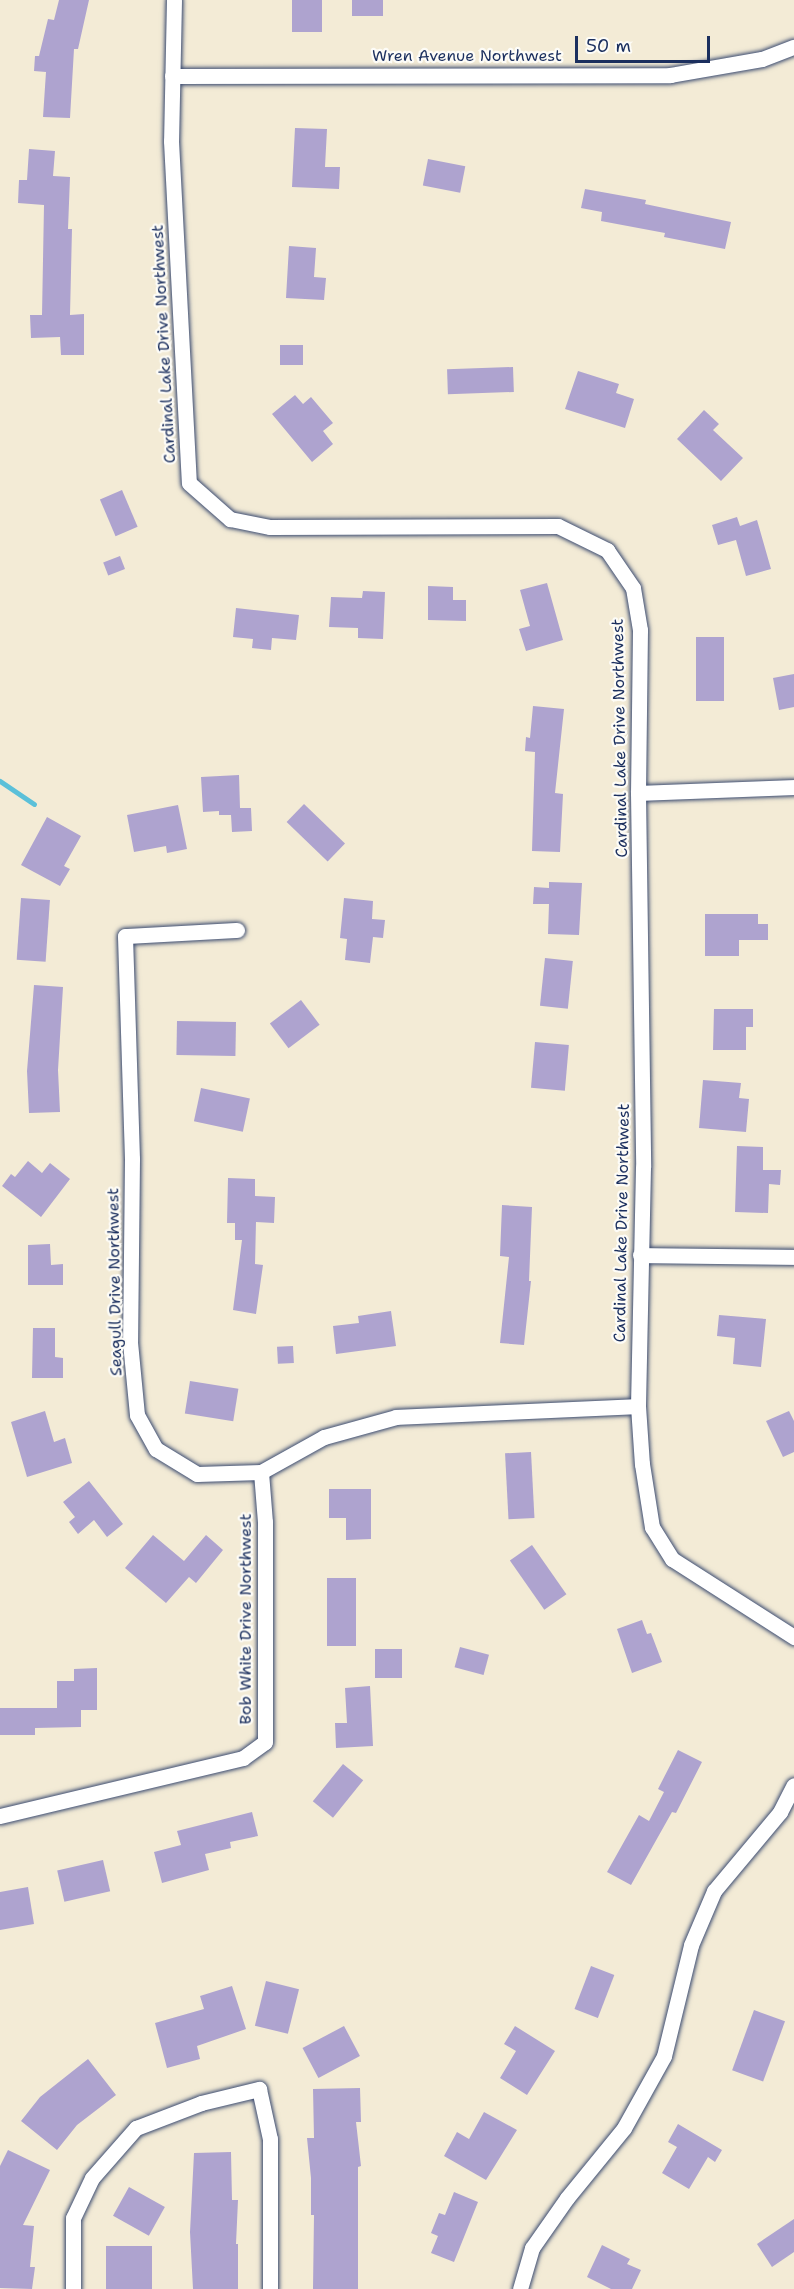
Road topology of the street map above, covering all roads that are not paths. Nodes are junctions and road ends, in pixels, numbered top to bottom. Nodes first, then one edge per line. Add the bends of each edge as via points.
1 (174, 0) edge
2 (794, 47) edge
3 (172, 76) junction
4 (794, 787) edge
5 (638, 793) junction
6 (237, 930) dead end
7 (640, 1255) junction
8 (794, 1257) edge
9 (638, 1406) junction
10 (261, 1472) junction
11 (794, 1637) edge
12 (794, 1785) edge
13 (0, 1816) edge
14 (73, 2289) edge
15 (270, 2289) edge
16 (520, 2289) edge

1 - 3 street, Cardinal Lake Drive Northwest
2 - 3 street, Wren Avenue Northwest via 762,58 670,75
3 - 5 street, Cardinal Lake Drive Northwest via 171,141 189,483 230,519 270,527 558,526 607,550 633,588 640,630
4 - 5 street
5 - 7 street, Cardinal Lake Drive Northwest via 643,1167
6 - 10 street, Seagull Drive Northwest via 125,936 132,1159 130,1342 137,1415 156,1449 197,1474
7 - 8 street
7 - 9 street, Cardinal Lake Drive Northwest
9 - 10 street, Seagull Drive Northwest via 396,1417 324,1437
9 - 11 street, Cardinal Lake Drive Northwest via 652,1527 672,1559
10 - 13 street, Bob White Drive Northwest via 265,1522 265,1742 243,1758
12 - 16 street via 780,1812 714,1891 691,1945 664,2056 624,2128 532,2248
14 - 15 street via 73,2218 92,2178 136,2128 201,2103 260,2089 270,2139

